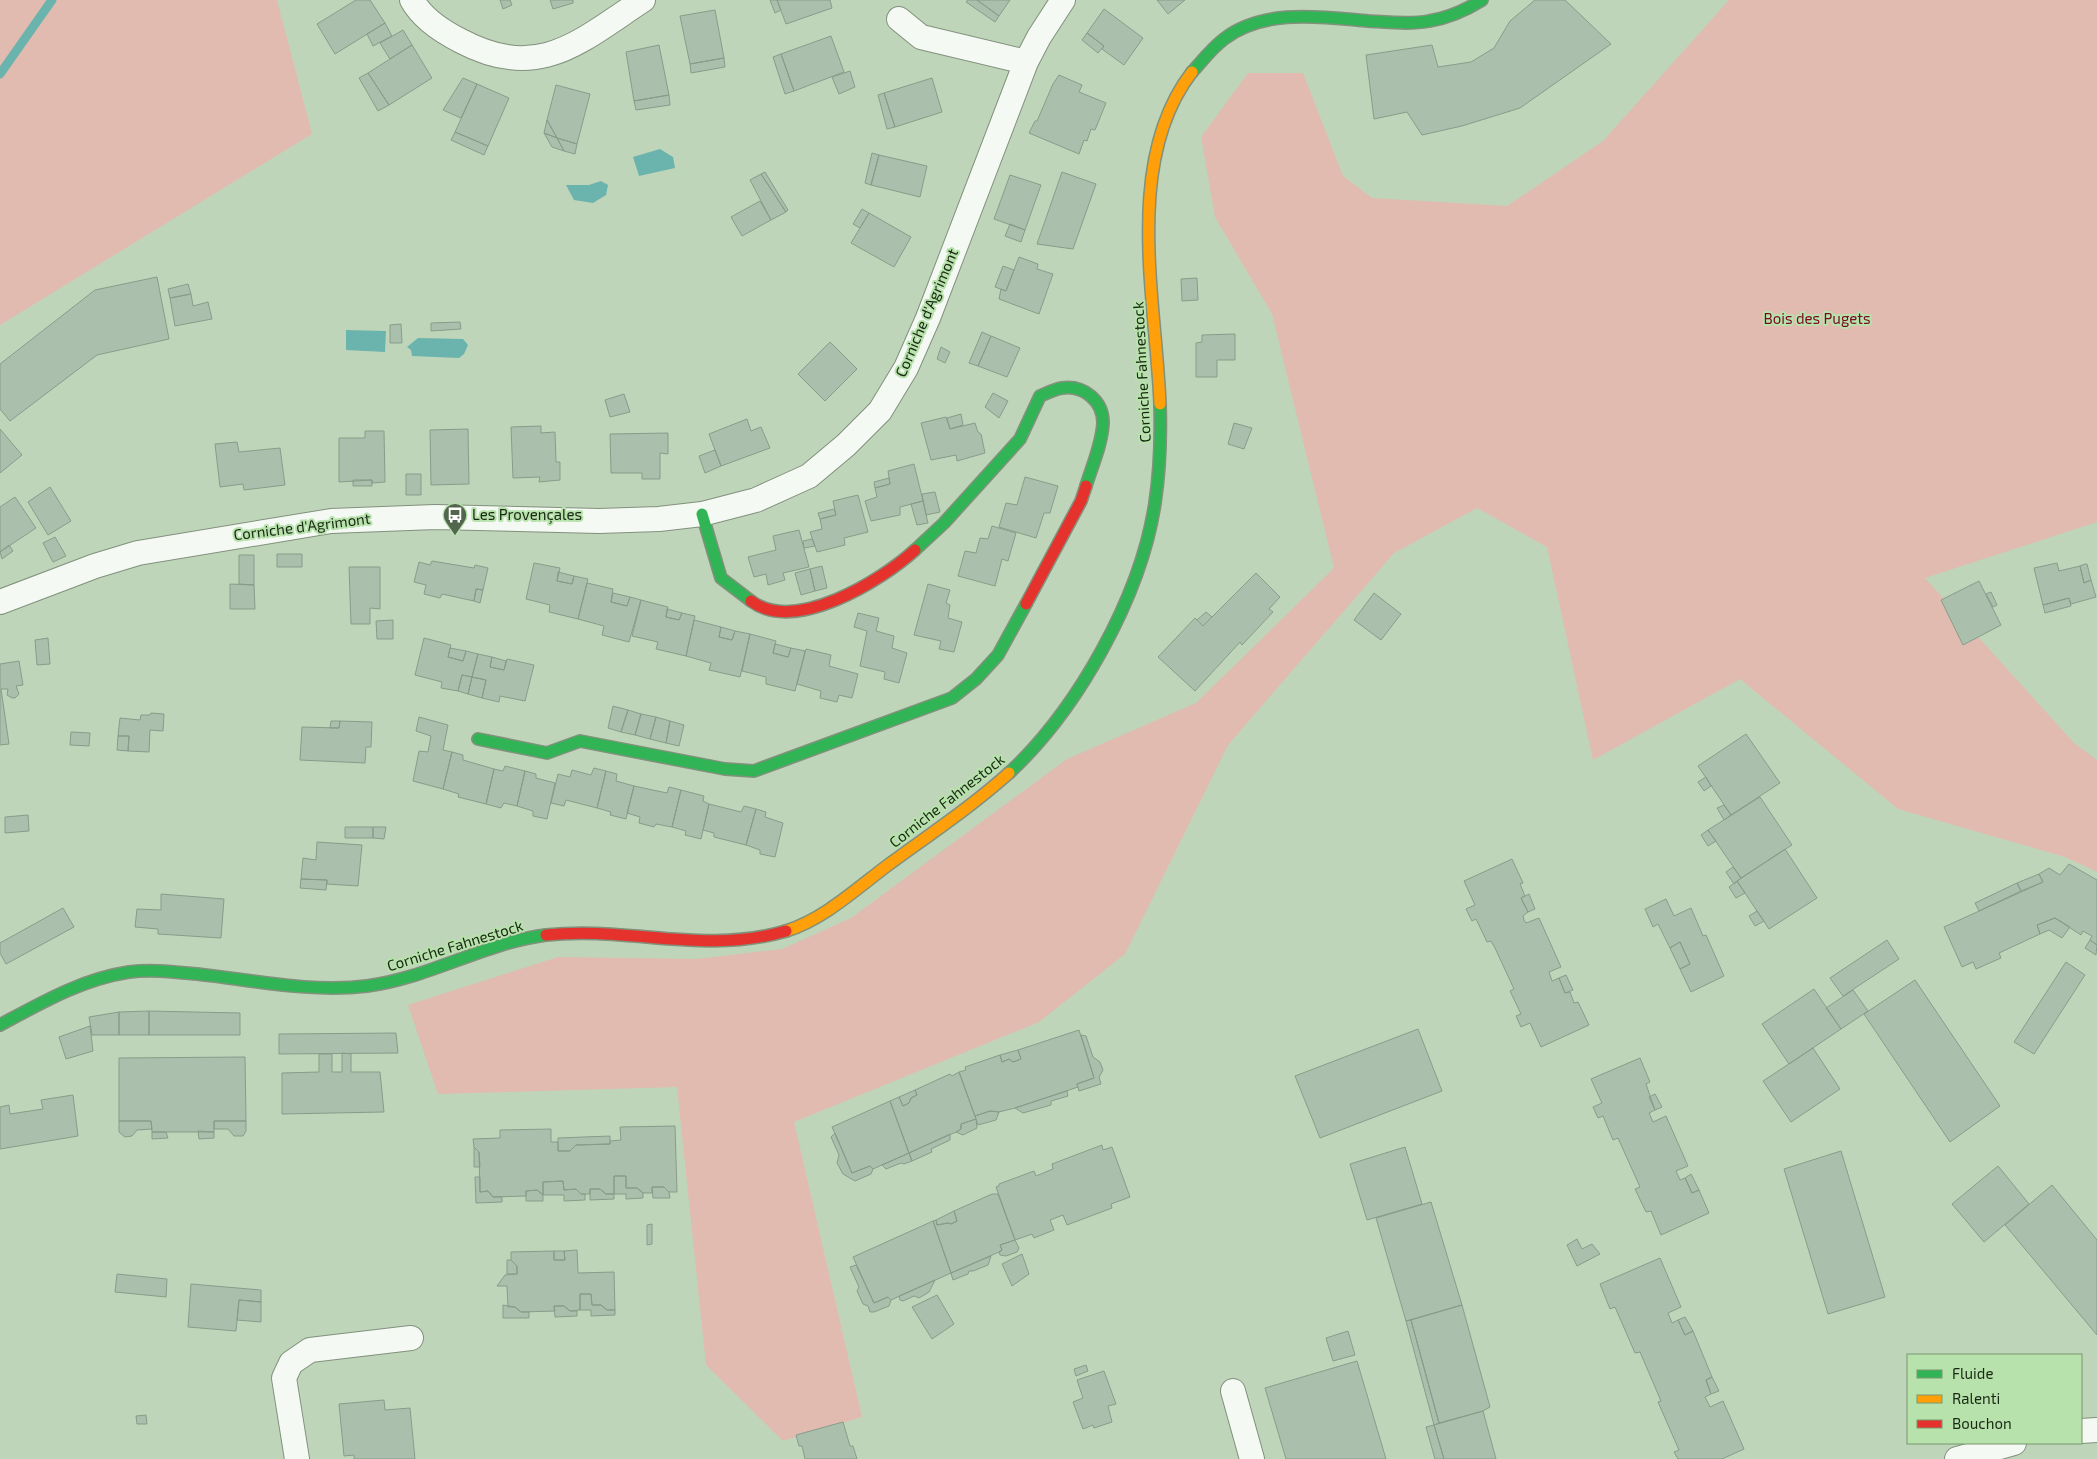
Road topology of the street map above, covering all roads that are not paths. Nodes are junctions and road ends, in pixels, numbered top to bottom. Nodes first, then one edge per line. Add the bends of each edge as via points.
1 (412, 0) edge
2 (644, 0) edge
3 (1063, 0) edge
4 (1482, 0) edge
5 (898, 19) dead end
6 (1026, 62) junction
7 (702, 514) junction
8 (0, 602) edge
9 (478, 740) dead end
10 (0, 1025) edge
11 (411, 1338) dead end
12 (1233, 1391) dead end
13 (2097, 1430) edge
14 (2082, 1431) edge
15 (2010, 1444) edge
16 (297, 1459) edge
17 (1252, 1459) edge
18 (1957, 1459) edge

1 - 2 street via 441,31 478,50 511,59 540,58 568,49
3 - 6 street, Corniche d'Agrimont
4 - 10 main road, Corniche Fahnestock via 1449,17 1420,23 1390,22 1306,8 1285,10 1241,26 1194,69 1172,106 1154,155 1150,242 1161,413 1160,460 1147,541 1129,594 1073,694 1019,764 988,792 835,905 795,928 766,937 716,942 609,933 531,937 402,980 349,988 305,987 167,972 128,972 66,991
5 - 6 street via 921,37
6 - 7 street, Corniche d'Agrimont via 928,318 906,368 880,411 809,476 756,500
7 - 8 street, Corniche d'Agrimont via 599,521 435,516 331,520 138,553
7 - 9 main road via 721,578 754,603 778,612 812,608 867,586 909,555 944,523 1020,438 1040,396 1061,388 1082,389 1098,402 1103,421 1081,501 1062,540 998,655 976,679 952,698 754,771 725,769 580,741 547,753
11 - 16 street via 310,1350 292,1363 284,1378
12 - 17 street
13 - 14 street
15 - 18 street

